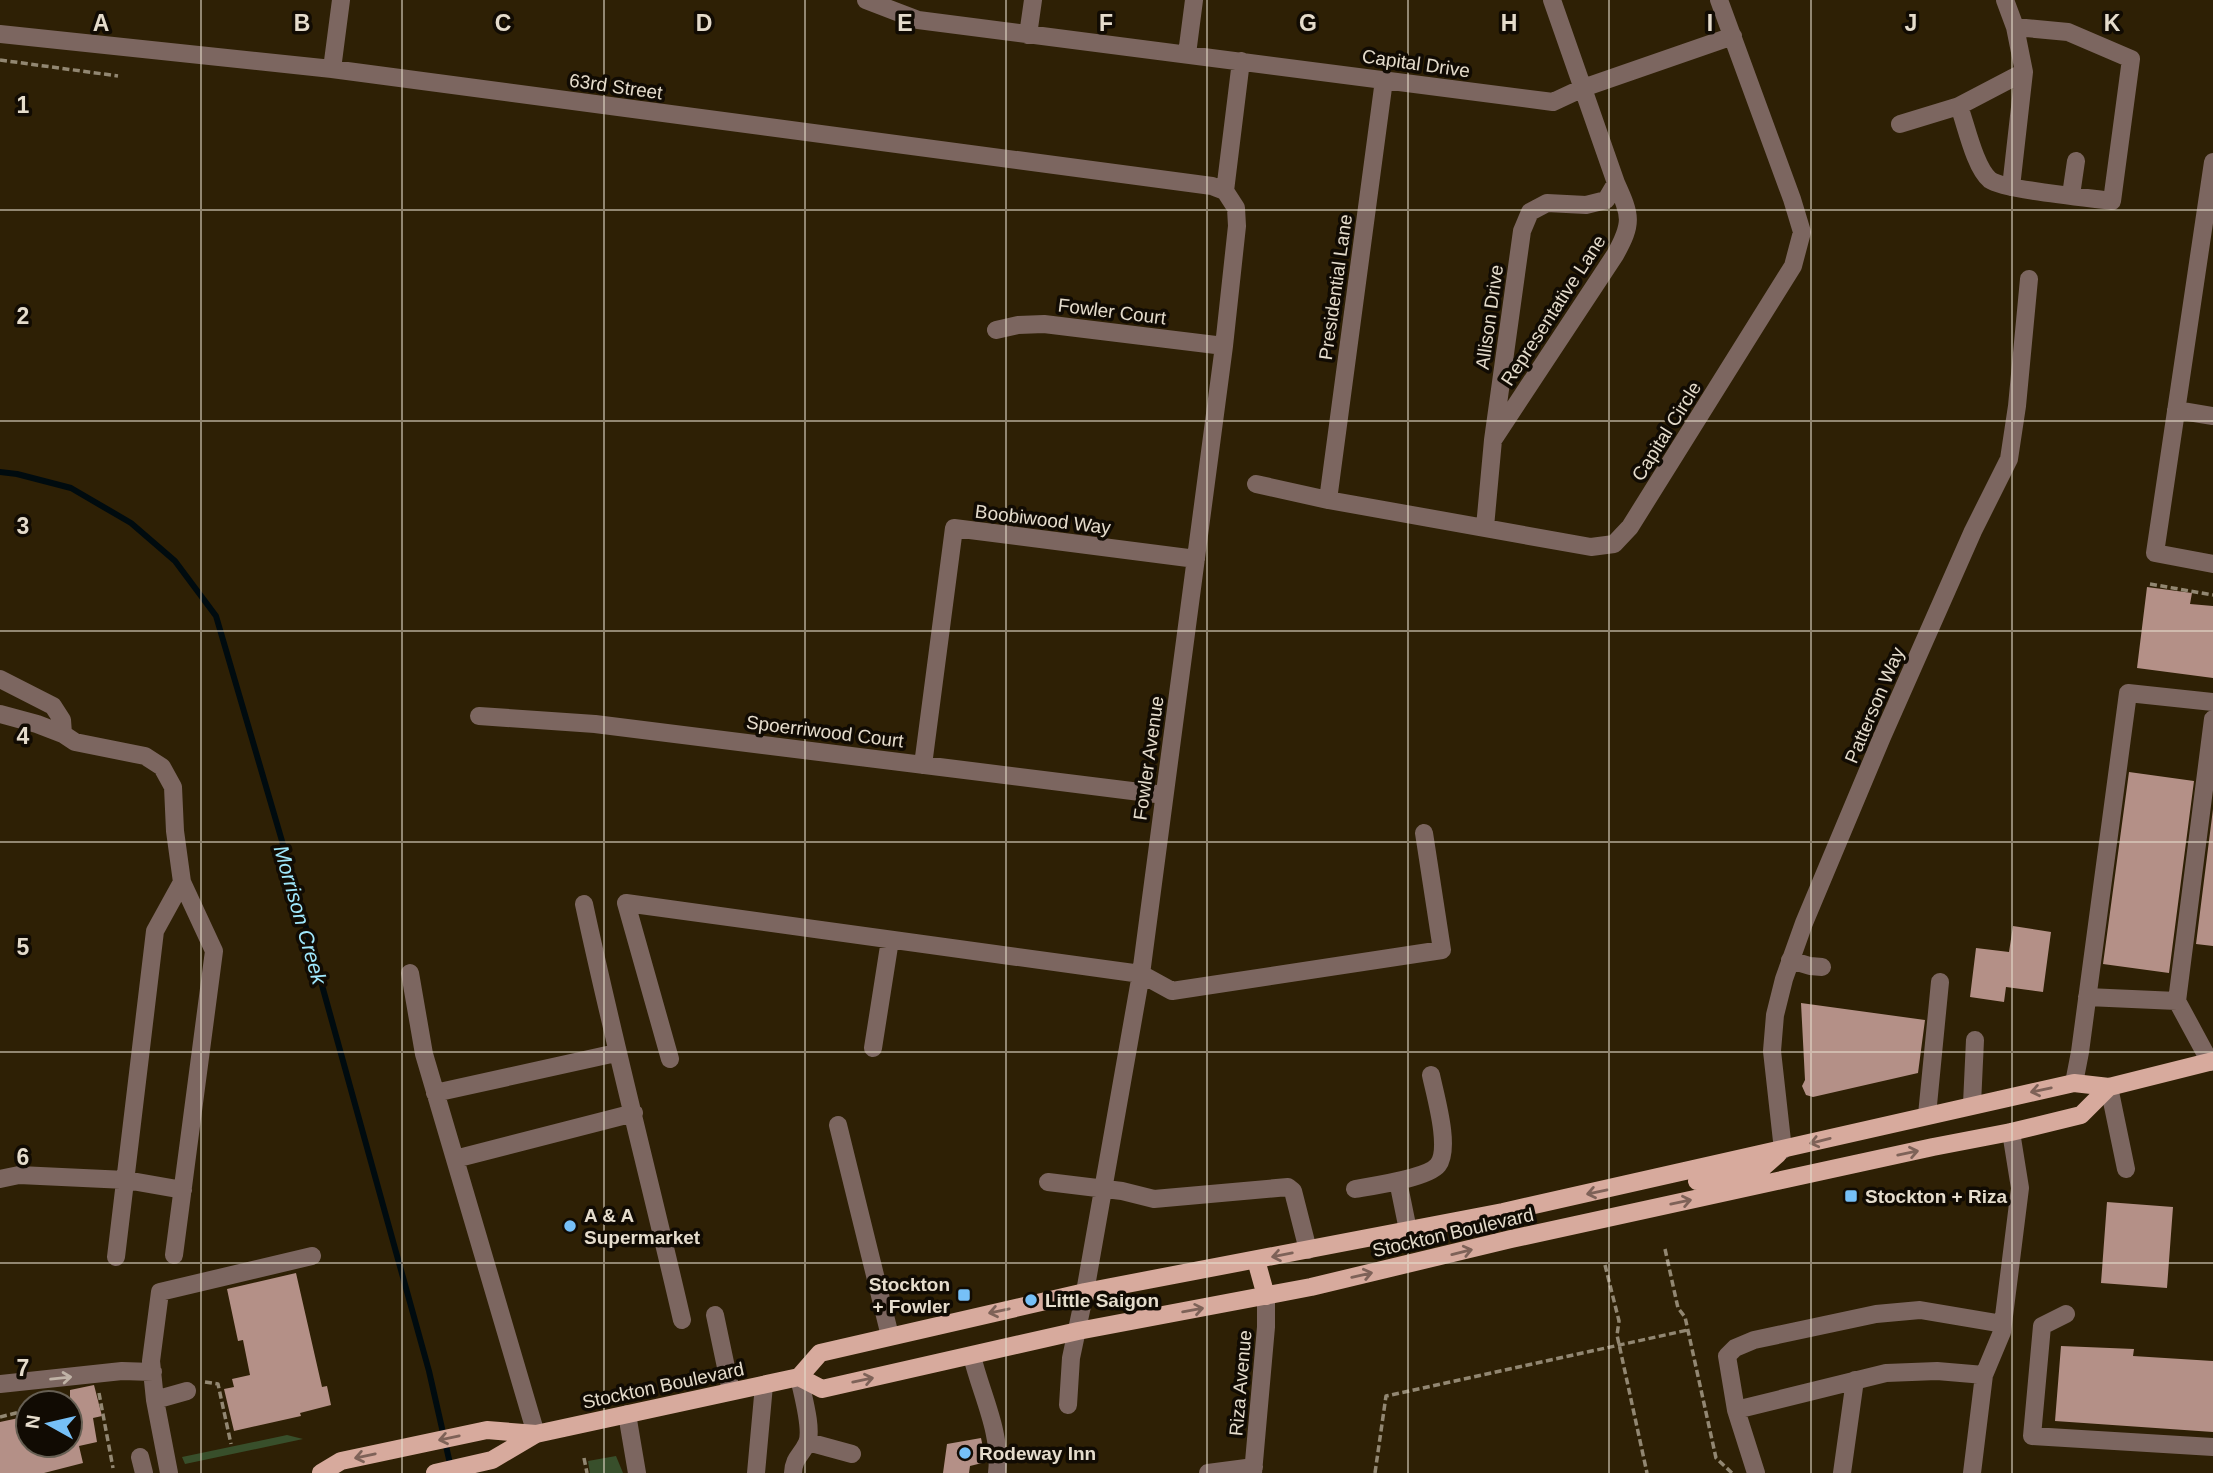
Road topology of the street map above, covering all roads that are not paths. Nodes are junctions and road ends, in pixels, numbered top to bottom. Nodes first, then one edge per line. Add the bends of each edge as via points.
1 (341, 0) edge
2 (868, 0) edge
3 (1032, 0) edge
4 (1194, 0) edge
5 (1552, 0) edge
6 (1719, 0) edge
7 (2005, 0) edge
8 (2015, 27) junction
9 (0, 34) edge
10 (1028, 35) junction
11 (1733, 36) junction
12 (1187, 54) junction
13 (1241, 61) junction
14 (332, 69) junction
15 (2024, 72) junction
16 (1384, 80) junction
17 (1583, 88) junction
18 (1959, 106) junction
19 (1900, 124) dead end
20 (2076, 161) dead end
21 (2213, 162) edge
22 (1616, 183) junction
23 (2011, 187) junction
24 (1225, 191) junction
25 (2071, 195) junction
26 (2029, 279) dead end
27 (996, 330) dead end
28 (1224, 346) junction
29 (2176, 410) junction
30 (2213, 416) edge
31 (1493, 440) junction
32 (1256, 484) dead end
33 (1328, 499) junction
34 (1485, 527) junction
35 (1196, 559) junction
36 (2213, 564) edge
37 (0, 678) edge
38 (32, 694) junction
39 (2213, 702) edge
40 (8, 716) edge
41 (479, 716) dead end
42 (2213, 719) edge
43 (63, 734) junction
44 (923, 765) junction
45 (1164, 795) junction
46 (1424, 833) dead end
47 (182, 882) junction
48 (584, 904) dead end
49 (890, 940) junction
50 (1790, 960) junction
51 (1822, 967) dead end
52 (410, 973) dead end
53 (1140, 974) junction
54 (1940, 982) dead end
55 (2087, 997) junction
56 (2177, 1001) junction
57 (1975, 1040) dead end
58 (873, 1048) dead end
59 (616, 1053) junction
60 (670, 1059) dead end
61 (2211, 1062) edge
62 (1431, 1075) dead end
63 (2074, 1083) junction
64 (2109, 1087) junction
65 (436, 1093) junction
66 (1972, 1104) junction
67 (634, 1113) junction
68 (1927, 1115) junction
69 (838, 1125) dead end
70 (2011, 1132) junction
71 (1783, 1150) junction
72 (455, 1159) junction
73 (0, 1167) edge
74 (2126, 1169) dead end
75 (19, 1175) junction
76 (0, 1180) edge
77 (126, 1180) junction
78 (1398, 1181) junction
79 (1048, 1182) dead end
80 (1101, 1188) junction
81 (1355, 1189) dead end
82 (183, 1190) junction
83 (1615, 1217) junction
84 (1408, 1230) junction
85 (1308, 1250) junction
86 (174, 1255) dead end
87 (312, 1256) dead end
88 (116, 1257) dead end
89 (1256, 1260) junction
90 (1085, 1292) junction
91 (1266, 1296) junction
92 (2066, 1314) dead end
93 (715, 1315) dead end
94 (682, 1321) dead end
95 (2003, 1324) junction
96 (1078, 1331) junction
97 (890, 1336) junction
98 (972, 1356) junction
99 (153, 1372) junction
100 (1984, 1375) junction
101 (799, 1377) junction
102 (1855, 1380) junction
103 (0, 1384) edge
104 (764, 1385) junction
105 (187, 1391) dead end
106 (731, 1391) junction
107 (155, 1400) junction
108 (1068, 1405) dead end
109 (1736, 1410) junction
110 (626, 1414) junction
111 (536, 1434) junction
112 (808, 1442) junction
113 (2213, 1447) edge
114 (852, 1454) dead end
115 (1254, 1470) edge
116 (169, 1473) edge
117 (321, 1473) edge
118 (435, 1473) edge
119 (637, 1473) edge
120 (756, 1473) edge
121 (793, 1473) edge
122 (997, 1473) edge
123 (1208, 1473) edge
124 (1756, 1473) edge
125 (1842, 1473) edge
126 (1972, 1473) edge

1 - 14 street
2 - 10 street, Capital Drive via 918,20
3 - 10 street
4 - 12 street
5 - 17 street, Representative Lane
6 - 11 street, Capital Circle
7 - 8 street
8 - 15 street
8 - 25 street via 2068,33 2132,59 2112,201
9 - 14 street, 63rd Street
10 - 12 street, Capital Drive
11 - 17 street, Capital Drive
11 - 34 street, Capital Circle via 1802,232 1793,266 1630,527 1614,544 1591,547
12 - 13 street, Capital Drive
13 - 16 street, Capital Drive
13 - 24 street
14 - 24 street, 63rd Street
15 - 18 street
15 - 23 street
16 - 17 street, Capital Drive via 1553,102
16 - 33 street, Presidential Lane
17 - 22 street, Representative Lane
18 - 19 street
18 - 23 street via 1980,167 1991,180
20 - 25 street
21 - 29 street
22 - 31 street, Representative Lane via 1627,207 1628,232
22 - 31 street, Allison Drive via 1606,200 1586,205 1547,204 1530,212 1522,231
23 - 25 street
24 - 28 street, Fowler Avenue via 1236,208 1237,226
26 - 50 street, Patterson Way via 2009,459 1882,737
27 - 28 street, Fowler Court via 1044,324
28 - 35 street, Fowler Avenue
29 - 30 street
29 - 36 street via 2155,553
31 - 34 street, Allison Drive
32 - 33 street, Capital Circle
33 - 34 street, Capital Circle
35 - 44 street, Boobiwood Way via 954,528
35 - 45 street, Fowler Avenue
37 - 38 street
38 - 40 street
38 - 43 street via 53,706 62,720
39 - 55 street via 2128,693
40 - 43 street
41 - 44 street, Spoerriwood Court via 595,723
42 - 56 street
43 - 47 street via 75,742 145,756 162,767 173,787
44 - 45 street, Spoerriwood Court
45 - 53 street, Fowler Avenue
46 - 53 street via 1442,950 1172,991
47 - 77 street via 155,931
47 - 82 street via 214,951
48 - 59 street
49 - 53 street
49 - 58 street
49 - 60 street via 626,903
50 - 51 street
50 - 71 street, Patterson Way via 1775,1015 1772,1051
52 - 65 street
53 - 80 street, Fowler Avenue
54 - 68 street
55 - 56 street
55 - 63 street
56 - 61 street
57 - 66 street
59 - 65 street
59 - 67 street
61 - 64 main road, Stockton Boulevard
62 - 78 street via 1441,1121 1442,1158 1436,1168
63 - 64 main road, Stockton Boulevard
63 -> 66 main road, Stockton Boulevard
64 - 70 main road, Stockton Boulevard via 2081,1115
64 - 74 street
65 - 72 street
66 - 68 main road, Stockton Boulevard
67 - 72 street
67 - 94 street
68 -> 71 main road, Stockton Boulevard
69 - 97 street
83 -> 70 main road, Stockton Boulevard
70 - 95 street via 2020,1188
71 - 83 main road via 1760,1169 1633,1194
71 -> 84 main road, Stockton Boulevard
72 - 111 street
73 - 75 street
75 - 76 street
75 - 77 street
77 - 82 street
77 - 88 street
78 - 81 street
78 - 84 street
79 - 80 street
80 - 85 street via 1154,1199 1288,1187 1293,1191
80 - 90 street, Fowler Avenue
82 - 86 street
91 -> 83 main road, Stockton Boulevard
84 - 85 main road, Stockton Boulevard
85 -> 89 main road, Stockton Boulevard
87 - 99 street via 160,1292
89 - 90 main road, Stockton Boulevard
89 - 91 main road
90 - 96 street, Fowler Avenue
90 -> 97 main road, Stockton Boulevard
96 -> 91 main road, Stockton Boulevard
91 - 115 street, Riza Avenue
92 - 113 street via 2042,1326 2032,1436
93 - 106 street
95 - 100 street
95 - 109 street via 1920,1310 1876,1314 1754,1340 1727,1356
96 - 98 main road, Stockton Boulevard
96 - 108 street, Fowler Avenue
97 - 101 main road, Stockton Boulevard via 820,1353
101 -> 98 main road, Stockton Boulevard via 822,1389
98 - 122 street via 994,1429
103 -> 99 street
99 - 107 street
100 - 102 street via 1899,1372
100 - 126 street
101 - 104 main road, Stockton Boulevard
101 - 112 street
102 - 109 street
102 - 125 street
104 - 106 main road, Stockton Boulevard
104 - 120 street
105 - 107 street
106 - 110 main road, Stockton Boulevard
107 - 116 street
109 - 124 street
110 - 111 main road, Stockton Boulevard
110 - 119 street
111 -> 117 main road, Stockton Boulevard via 487,1430 341,1461
111 - 118 main road, Stockton Boulevard via 492,1460
112 - 114 street
112 - 121 street via 794,1462
115 - 123 street

